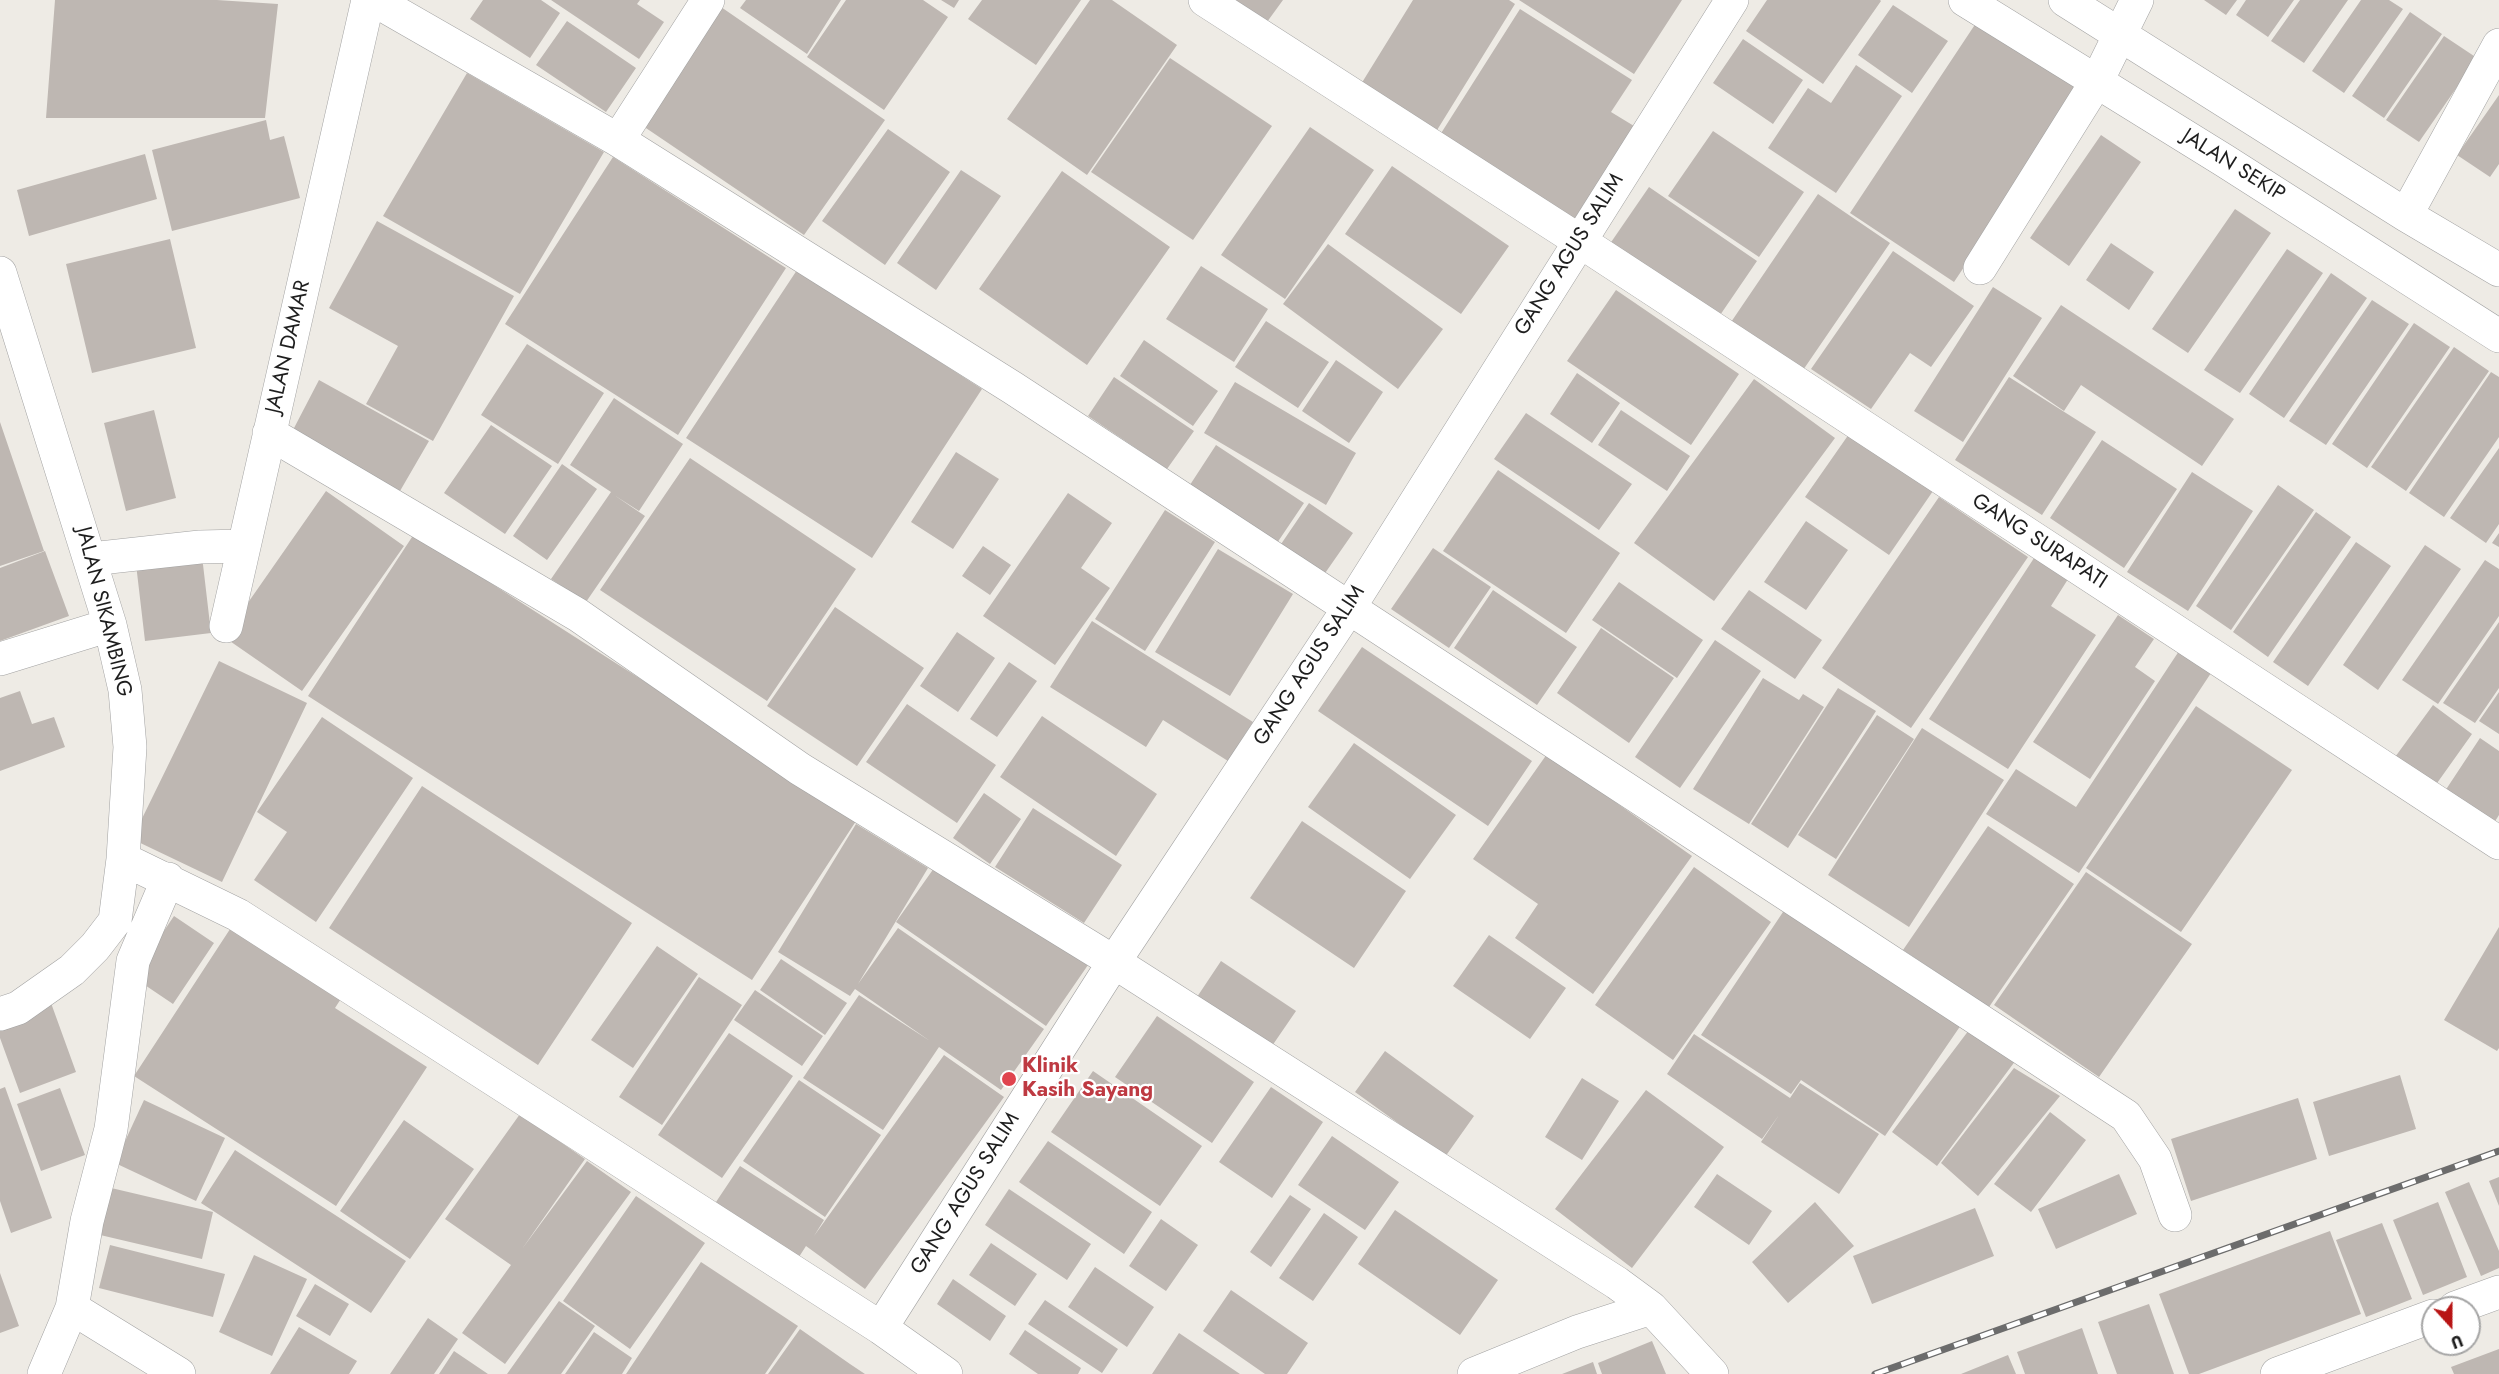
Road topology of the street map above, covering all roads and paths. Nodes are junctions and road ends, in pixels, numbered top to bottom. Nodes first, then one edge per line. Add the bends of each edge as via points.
1 (368, 0) edge
2 (374, 0) edge
3 (708, 0) edge
4 (1204, 0) edge
5 (1732, 0) edge
6 (1965, 0) edge
7 (2065, 0) edge
8 (2138, 0) edge
9 (2120, 35) junction
10 (2499, 45) edge
11 (2097, 81) junction
12 (618, 140) junction
13 (2406, 215) junction
14 (1578, 240) junction
15 (1980, 268) dead end
16 (2499, 270) edge
17 (0, 273) edge
18 (2499, 336) edge
19 (12, 351) edge
20 (269, 433) junction
21 (243, 546) junction
22 (91, 559) junction
23 (1349, 608) junction
24 (111, 626) junction
25 (226, 626) dead end
26 (0, 659) edge
27 (2499, 843) edge
28 (123, 859) junction
29 (168, 879) junction
30 (1114, 962) junction
31 (0, 1014) edge
32 (2175, 1215) dead end
33 (2499, 1292) edge
34 (2481, 1299) edge
35 (72, 1308) junction
36 (1651, 1308) junction
37 (2421, 1320) edge
38 (881, 1328) junction
39 (44, 1374) edge
40 (179, 1374) edge
41 (946, 1374) edge
42 (1474, 1374) edge
43 (1712, 1374) edge
44 (2277, 1374) edge

1 - 20 street, JALAN DAMAR
2 - 12 street
3 - 12 street
4 - 14 street, GANG SURAPATI
5 - 14 street, GANG AGUS SALIM
6 - 11 street, JALAN SEKIP
7 - 9 street
8 - 9 street
9 - 11 street
9 - 13 street
10 - 13 street
11 - 15 street
11 - 18 street, JALAN SEKIP
12 - 23 street via 1013,387
13 - 16 street
14 - 23 street, GANG AGUS SALIM
14 - 27 street, GANG SURAPATI
17 - 19 street, JALAN SIKAMBING
19 - 22 street, JALAN SIKAMBING
20 - 21 street, JALAN DAMAR
20 - 30 street via 578,615 800,769
21 - 22 street via 200,546
21 - 25 street, JALAN DAMAR
22 - 24 street, JALAN SIKAMBING
23 - 30 street, GANG AGUS SALIM
23 - 32 street via 2126,1116 2155,1159
24 - 26 street
24 - 28 street, JALAN SIKAMBING via 125,690 130,747
28 - 29 street
28 - 31 street, JALAN SIKAMBING via 115,921 109,930 72,970 18,1008
29 - 35 street via 133,961 111,1129 87,1221
29 - 38 street via 238,915
30 - 36 street via 1617,1282
30 - 38 street, GANG AGUS SALIM
33 - 34 street
35 - 39 street
35 - 40 street
36 - 42 street via 1576,1332
36 - 43 street
37 - 44 street
38 - 41 street

